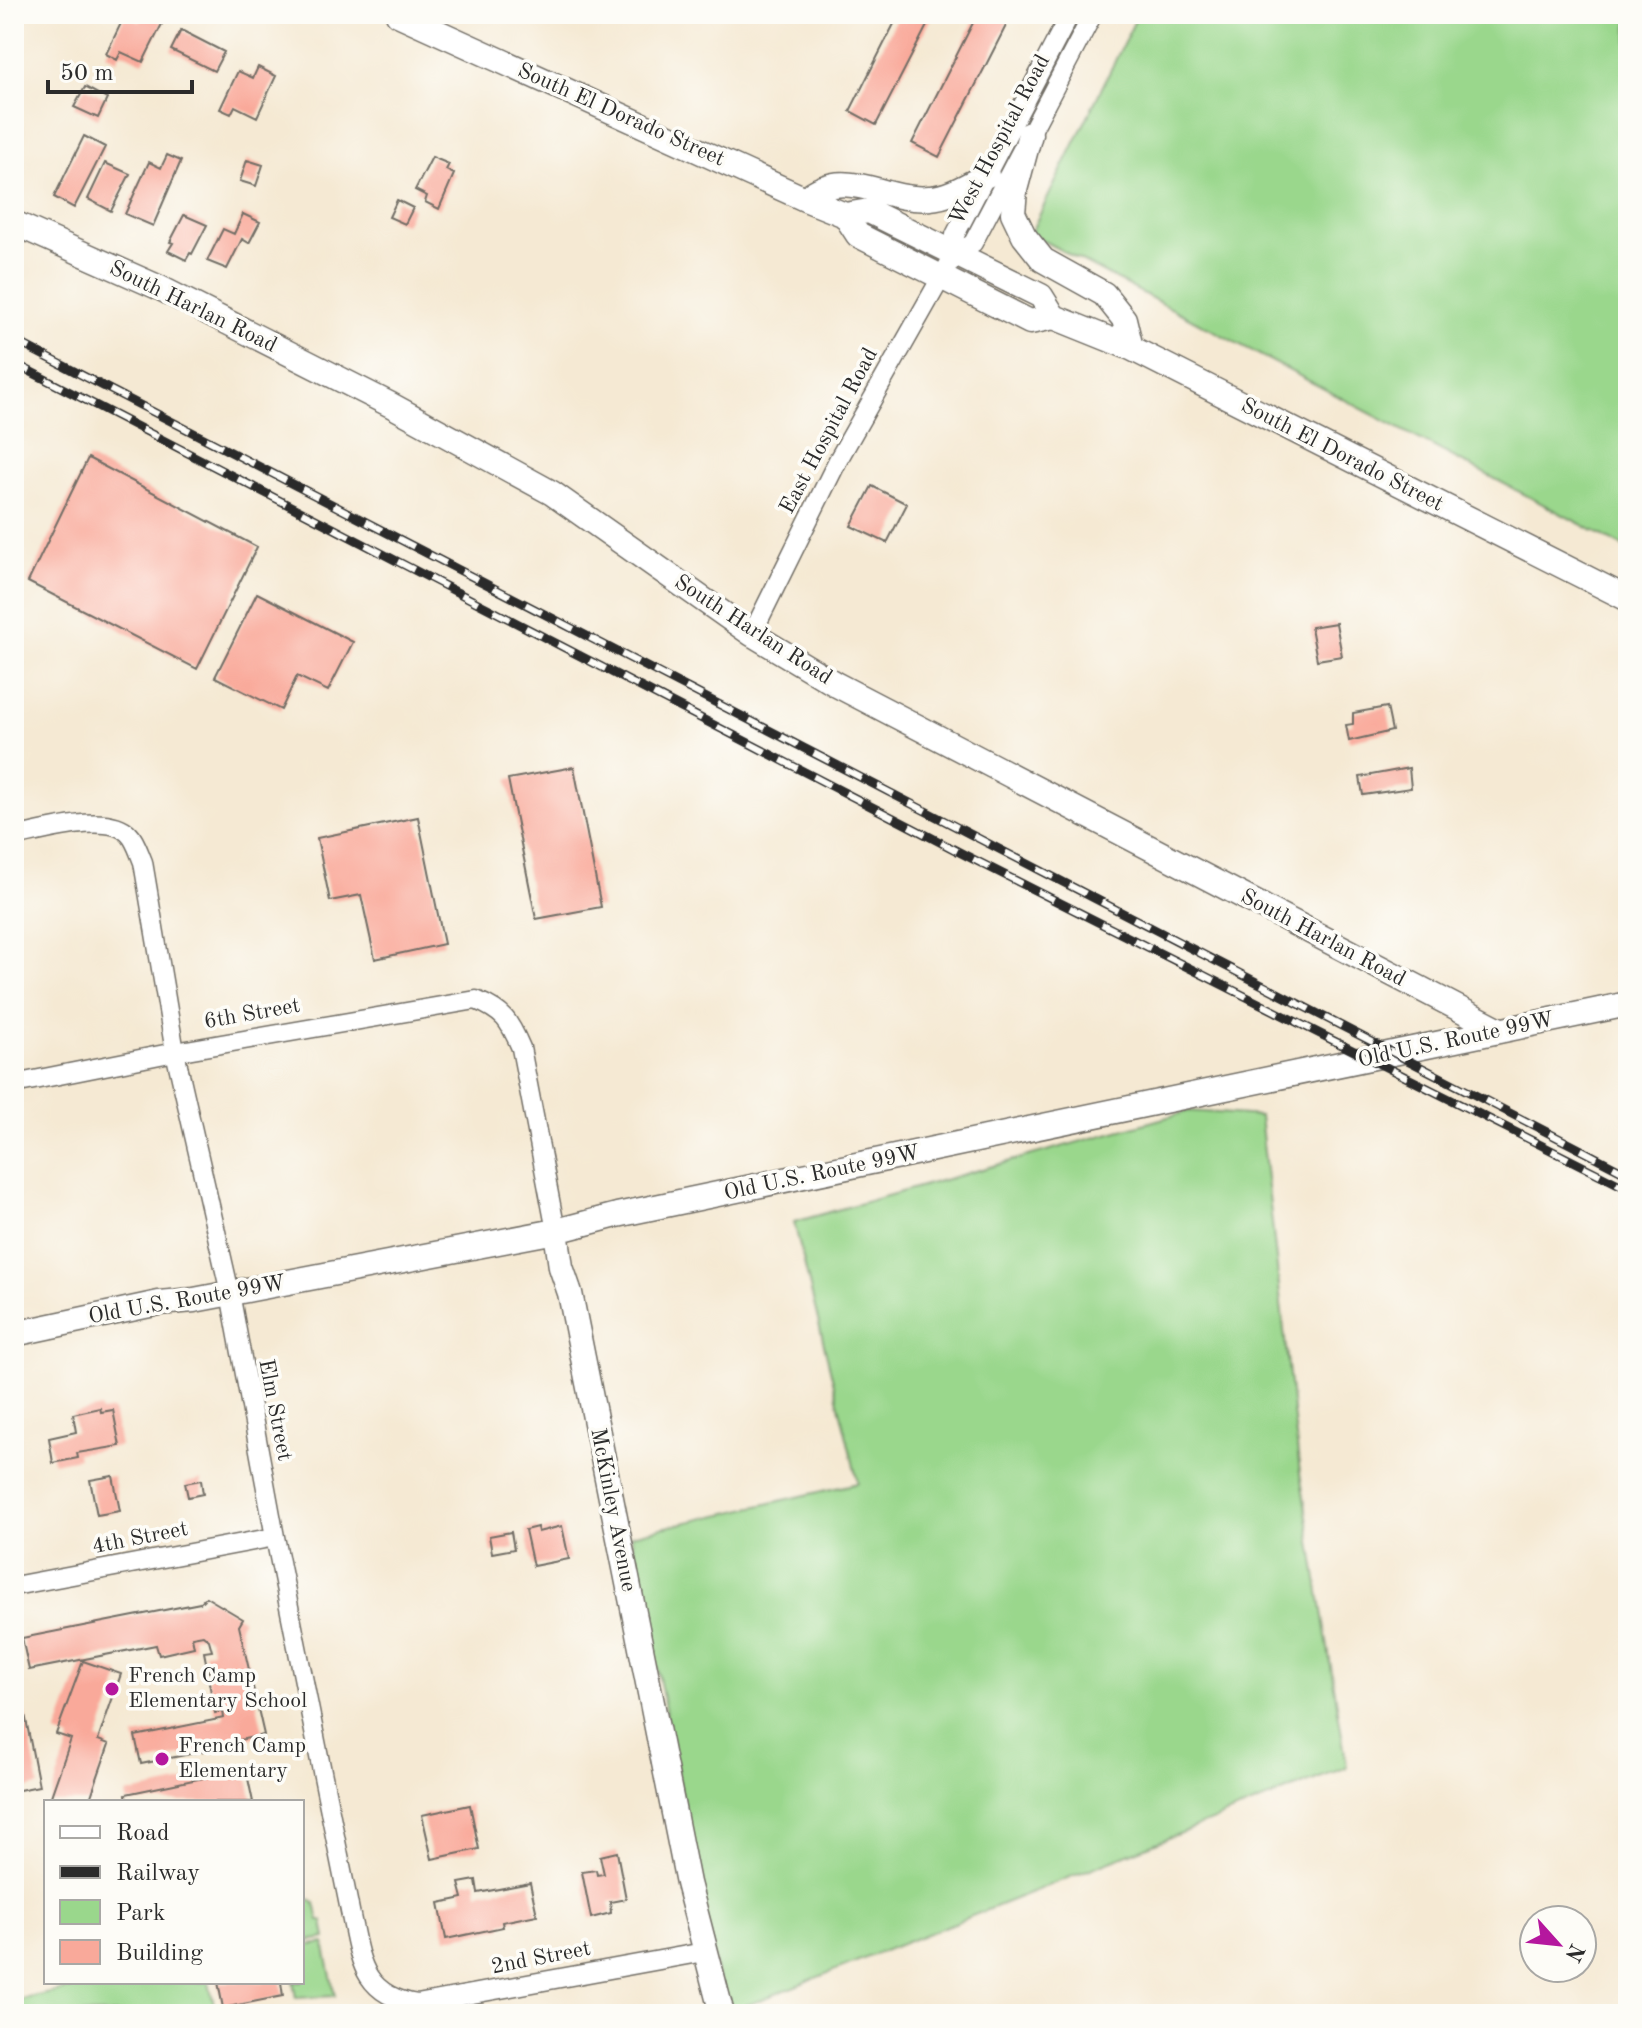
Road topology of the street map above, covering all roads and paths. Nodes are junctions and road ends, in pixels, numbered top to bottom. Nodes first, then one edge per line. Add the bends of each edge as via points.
1 (398, 14) edge
2 (1070, 14) edge
3 (1093, 14) edge
4 (1030, 134) junction
5 (987, 175) junction
6 (805, 199) junction
7 (845, 215) junction
8 (14, 223) edge
9 (954, 255) junction
10 (940, 279) junction
11 (1054, 317) junction
12 (1131, 348) junction
13 (1628, 599) edge
14 (752, 634) junction
15 (14, 837) edge
16 (1628, 1004) edge
17 (498, 1010) joint
18 (1498, 1029) junction
19 (175, 1052) junction
20 (14, 1084) edge
21 (556, 1231) junction
22 (230, 1293) junction
23 (14, 1334) edge
24 (275, 1537) junction
25 (14, 1586) edge
26 (704, 1952) junction
27 (387, 1996) joint
28 (722, 2014) edge

1 - 6 main road, South El Dorado Street
2 - 5 street, West Hospital Road
3 - 4 street, West Hospital Road
4 - 9 street, West Hospital Road via 973,243
4 - 12 main road via 1013,213 1043,260 1104,294 1124,319
5 - 6 main road via 928,199 835,182
5 - 9 street, West Hospital Road via 955,235
6 - 7 main road, South El Dorado Street
7 - 9 main road, South El Dorado Street via 869,211
7 - 10 main road, South El Dorado Street via 858,235
8 - 14 main road, South Harlan Road via 160,288 552,493
9 - 10 street, East Hospital Road
9 - 11 main road, South El Dorado Street via 1041,296
10 - 11 main road, South El Dorado Street via 1030,322
10 - 14 street, East Hospital Road via 838,460
11 - 12 main road, South El Dorado Street
12 - 13 main road, South El Dorado Street
14 - 18 main road, South Harlan Road via 837,685
15 - 19 street, Elm Street via 84,824 105,824 131,836 143,862
16 - 18 main road, Old U.S. Route 99W
17 - 19 street, 6th Street via 476,1000
17 - 21 street, McKinley Avenue via 521,1048
18 - 21 main road, Old U.S. Route 99W
19 - 20 street, 6th Street
19 - 22 street, Elm Street
21 - 22 main road, Old U.S. Route 99W
21 - 26 main road, McKinley Avenue
22 - 23 main road, Old U.S. Route 99W
22 - 24 street, Elm Street
24 - 25 street, 4th Street
24 - 27 street, Elm Street via 362,1966
26 - 27 street, 2nd Street via 435,2002 417,2004
26 - 28 main road, McKinley Avenue

